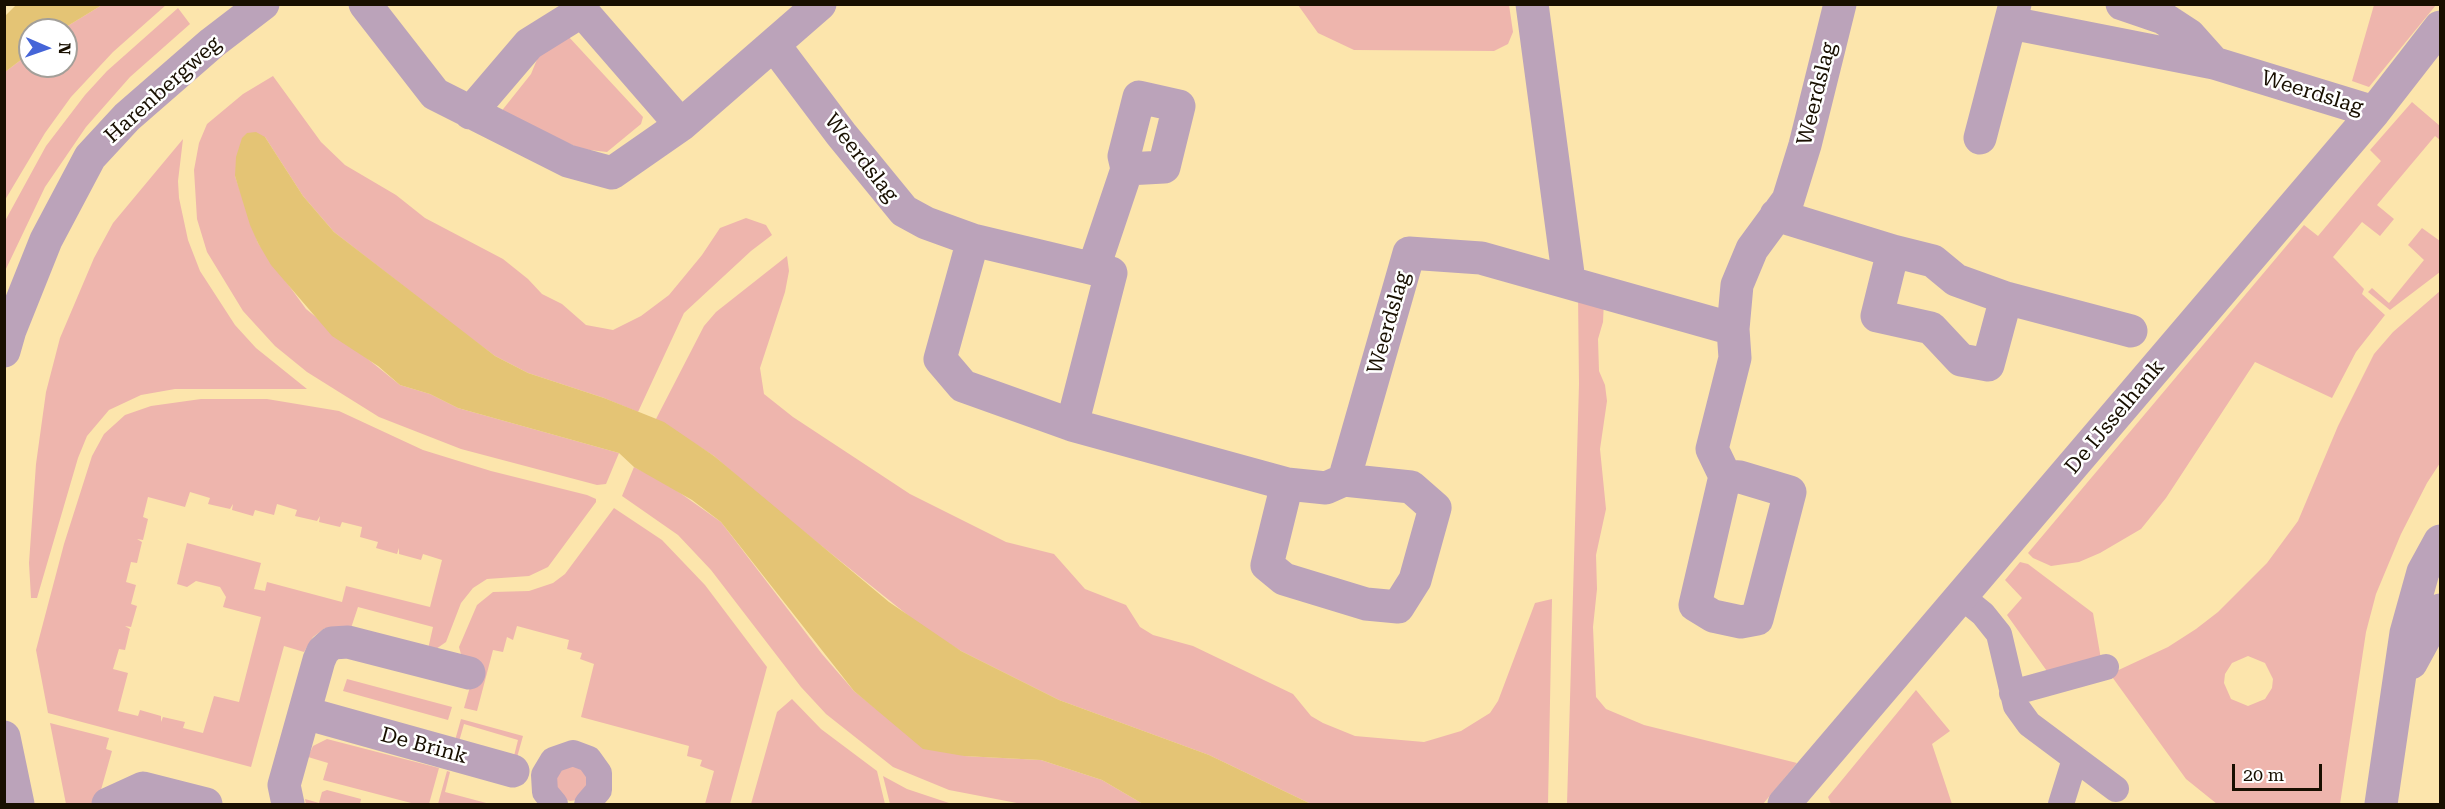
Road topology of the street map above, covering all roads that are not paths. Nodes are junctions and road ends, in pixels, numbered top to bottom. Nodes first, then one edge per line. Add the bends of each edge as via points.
1 (263, 4) edge
2 (365, 4) edge
3 (820, 4) edge
4 (1532, 4) edge
5 (1840, 4) edge
6 (2122, 4) edge
7 (581, 8) edge
8 (2013, 14) edge
9 (2440, 27) edge
10 (774, 45) junction
11 (2214, 63) junction
12 (2374, 112) junction
13 (470, 113) junction
14 (681, 125) junction
15 (1980, 138) dead end
16 (1127, 169) dead end
17 (1776, 215) junction
18 (973, 240) junction
19 (1893, 251) junction
20 (1094, 267) junction
21 (1569, 281) junction
22 (2006, 298) junction
23 (1733, 329) junction
24 (2131, 331) dead end
25 (4, 351) edge
26 (1072, 425) junction
27 (1725, 476) dead end
28 (1344, 480) junction
29 (1287, 484) junction
30 (2440, 541) edge
31 (1962, 597) junction
32 (2440, 610) edge
33 (2106, 667) dead end
34 (469, 673) dead end
35 (2398, 686) junction
36 (2012, 693) junction
37 (305, 713) junction
38 (4, 737) edge
39 (2075, 759) junction
40 (528, 775) junction
41 (2116, 789) dead end
42 (18, 804) edge
43 (108, 804) edge
44 (206, 804) edge
45 (288, 804) edge
46 (555, 804) edge
47 (588, 804) edge
48 (1784, 804) edge
49 (2061, 804) edge
50 (2381, 804) edge

1 - 25 street, Harenbergweg via 127,117 90,157 46,240
2 - 13 street via 435,94
3 - 10 street
4 - 21 street
5 - 17 street, Weerdslag via 1805,145 1788,200
6 - 11 street via 2163,18 2189,35
7 - 13 street via 529,44
7 - 14 street
8 - 11 street, Weerdslag
8 - 15 street, Weerdslag
9 - 12 street, De IJsselhank
10 - 14 street
10 - 18 street, Weerdslag via 904,211 926,224
11 - 12 street, Weerdslag
12 - 31 street, De IJsselhank
13 - 14 street via 568,161 612,173
16 - 20 street
17 - 19 street
17 - 23 street, Weerdslag via 1752,249 1737,285
18 - 20 street, Weerdslag
18 - 26 street via 940,359 963,386
19 - 22 street via 1933,261 1956,280
19 - 22 street via 1877,316 1931,328 1961,360 1988,364
20 - 26 street via 1111,273
21 - 23 street, Weerdslag
21 - 28 street, Weerdslag via 1481,258 1409,253
22 - 24 street
23 - 27 street, Weerdslag via 1735,358 1712,449
26 - 29 street
28 - 29 street via 1326,488
28 - 29 street via 1411,487 1435,508 1415,580 1398,607 1366,604 1284,579 1267,565
30 - 35 street via 2420,582 2406,633
31 - 36 street via 1999,634
31 - 48 street, De IJsselhank
32 - 35 street
33 - 36 street
34 - 37 street via 348,642 332,643 319,660
35 - 50 street
36 - 39 street via 2029,724
37 - 40 street, De Brink
37 - 45 street via 284,785
38 - 42 street
39 - 41 street
39 - 49 street
40 - 46 street
40 - 47 street via 547,767 560,755 585,756 595,765 600,782 597,794
43 - 44 street via 143,788

